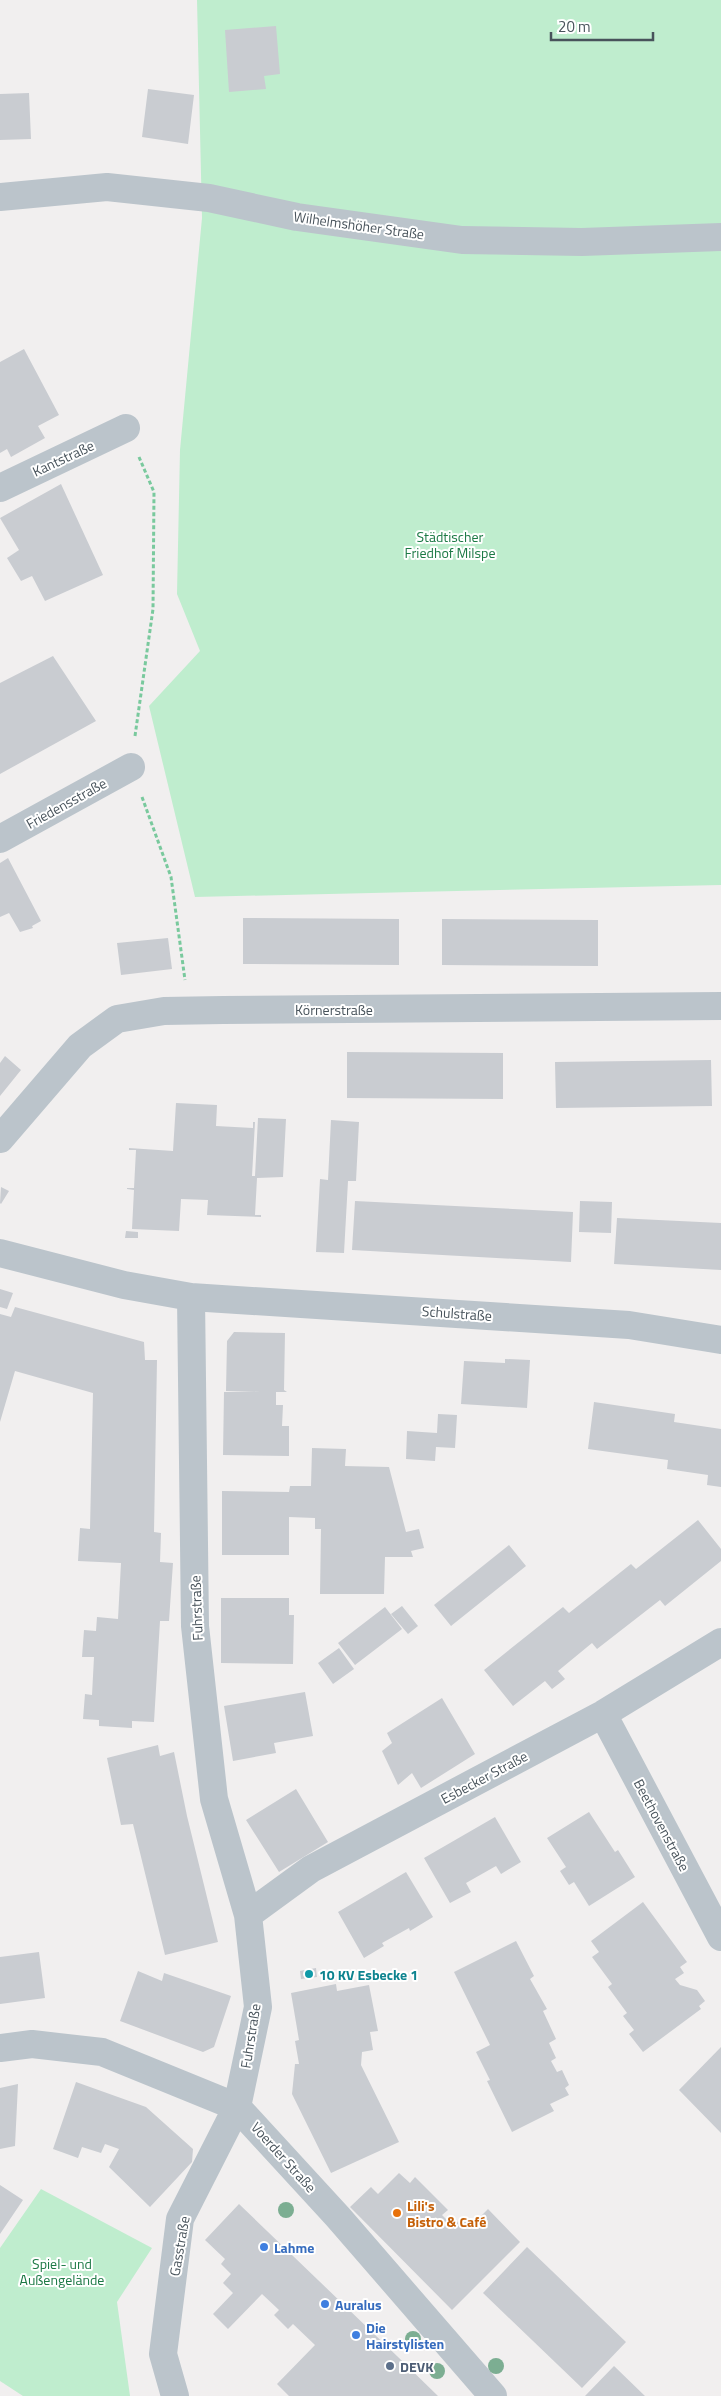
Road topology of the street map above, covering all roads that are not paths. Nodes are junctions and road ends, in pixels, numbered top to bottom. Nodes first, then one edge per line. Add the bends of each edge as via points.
1 (0, 197) edge
2 (721, 237) edge
3 (126, 428) road end
4 (0, 488) edge
5 (131, 767) road end
6 (0, 839) edge
7 (721, 1006) edge
8 (0, 1139) edge
9 (0, 1253) edge
10 (191, 1297) junction
11 (721, 1340) edge
12 (721, 1642) edge
13 (603, 1714) junction
14 (248, 1915) junction
15 (721, 1937) edge
16 (0, 2048) edge
17 (237, 2107) junction
18 (175, 2396) edge
19 (493, 2396) edge

1 - 2 street, Wilhelmshöher Straße via 106,187 209,198 297,217 462,240 582,242
3 - 4 street, Kantstraße
5 - 6 street, Friedensstraße
7 - 8 street, Körnerstraße via 189,1010 117,1019 80,1046
9 - 10 street via 124,1285
10 - 11 street, Schulstraße via 629,1325
10 - 14 street, Fuhrstraße via 195,1626 214,1799
12 - 13 street, Esbecker Straße
13 - 14 street, Esbecker Straße via 311,1869
13 - 15 street, Beethovenstraße
14 - 17 street, Fuhrstraße via 258,2007
16 - 17 street, Voerder Straße via 32,2044 102,2052
17 - 18 street, Gasstraße via 180,2219 163,2354
17 - 19 street, Voerder Straße via 338,2217

